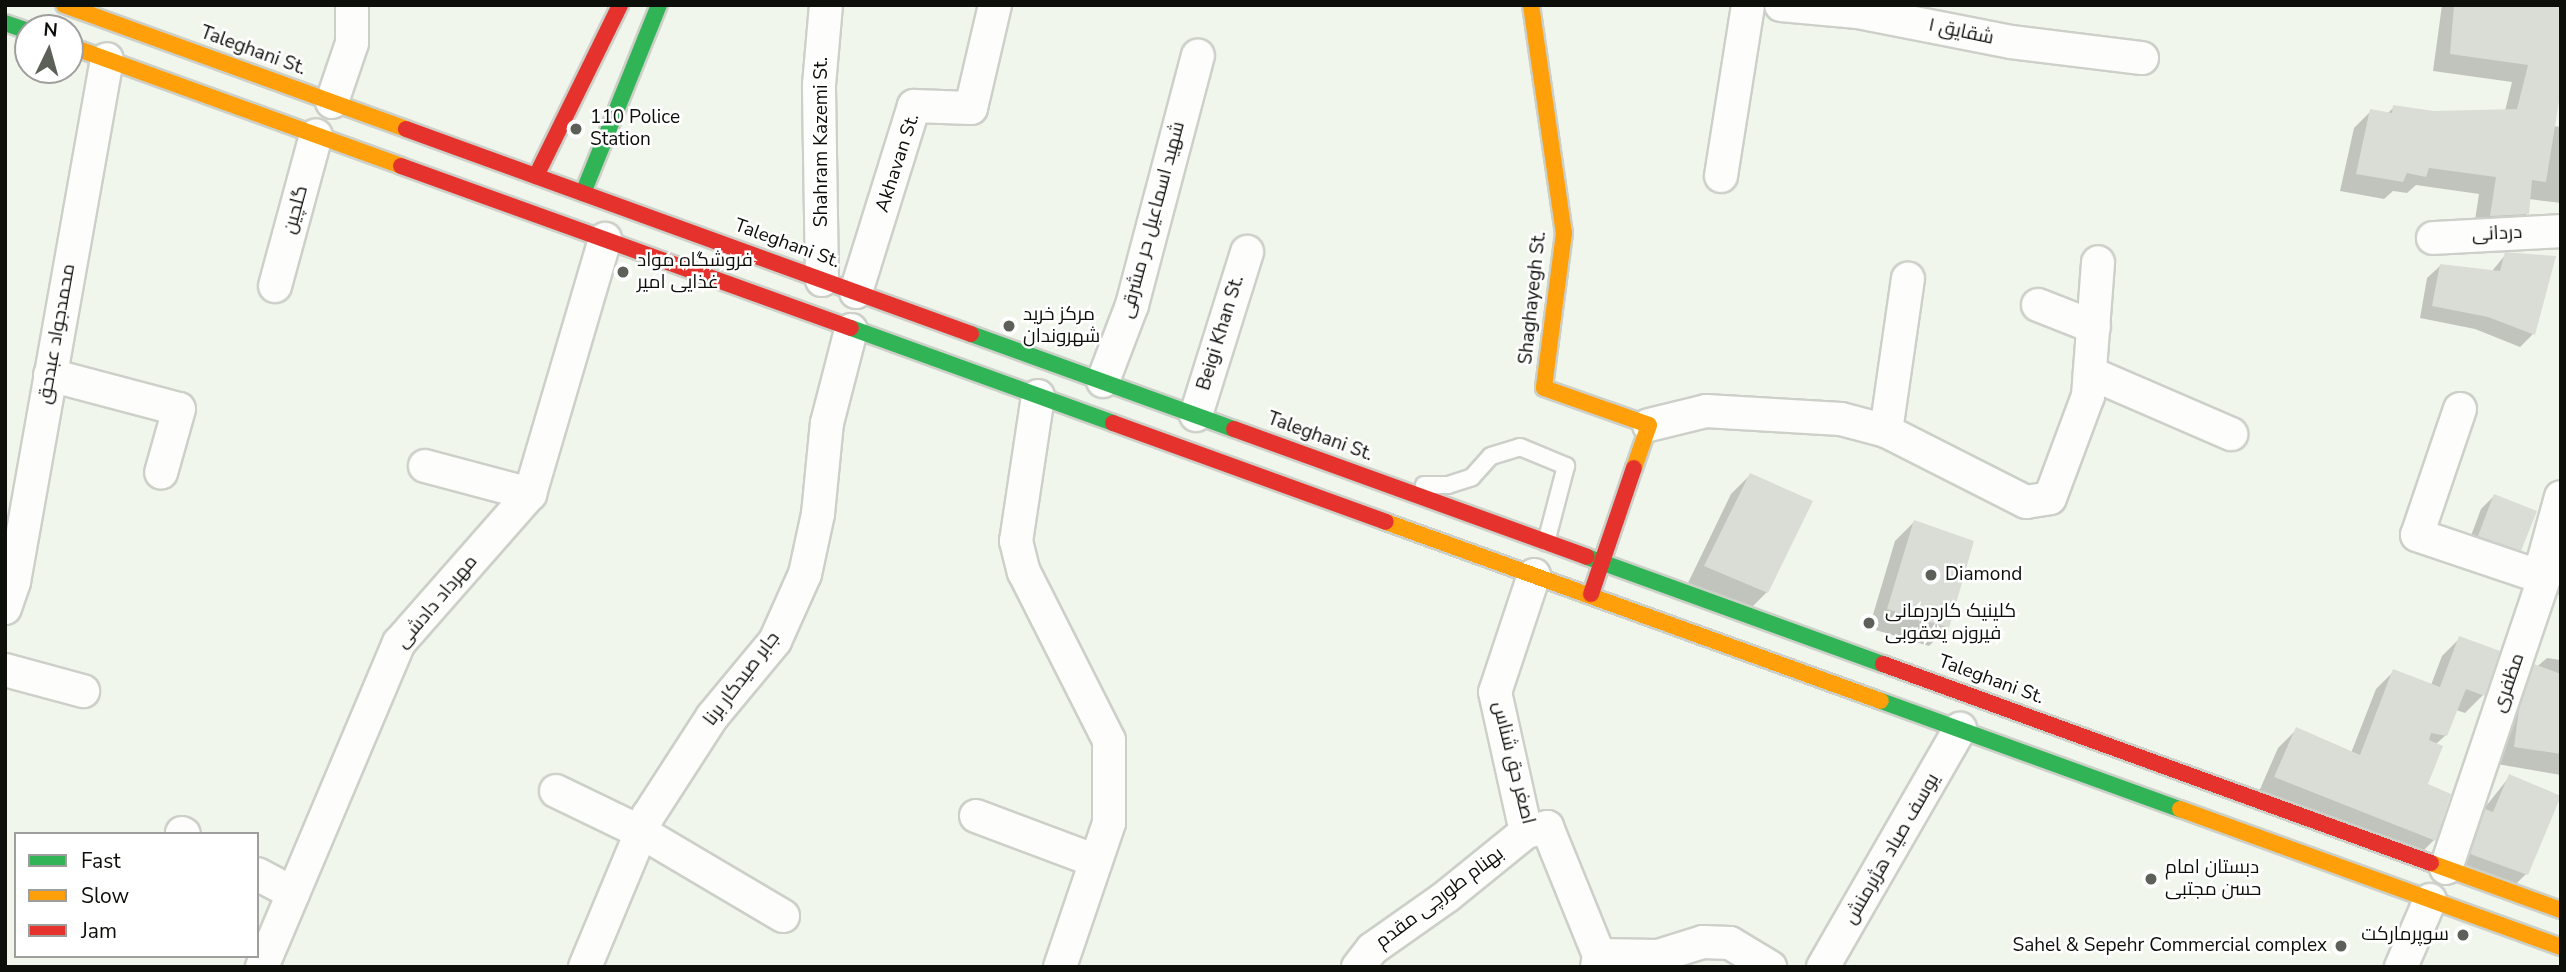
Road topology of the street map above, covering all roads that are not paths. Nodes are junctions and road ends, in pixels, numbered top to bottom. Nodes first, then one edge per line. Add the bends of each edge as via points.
1 (64, 5) edge
2 (352, 5) edge
3 (620, 5) edge
4 (659, 5) edge
5 (826, 5) edge
6 (995, 5) edge
7 (1533, 5) edge
8 (1748, 5) edge
9 (1781, 5) edge
10 (84, 51) edge
11 (1198, 56) dead end
12 (2142, 58) dead end
13 (107, 59) junction
14 (332, 102) junction
15 (316, 135) junction
16 (536, 176) junction
17 (1721, 176) dead end
18 (583, 193) junction
19 (568, 227) junction
20 (2561, 231) edge
21 (2433, 238) dead end
22 (605, 239) junction
23 (1247, 251) dead end
24 (2098, 262) dead end
25 (1908, 279) dead end
26 (822, 280) junction
27 (275, 286) dead end
28 (856, 292) junction
29 (2038, 305) dead end
30 (2094, 327) junction
31 (851, 330) junction
32 (2090, 373) junction
33 (50, 374) junction
34 (1103, 382) junction
35 (1038, 396) junction
36 (2460, 408) dead end
37 (1196, 415) junction
38 (1649, 425) junction
39 (1886, 430) junction
40 (2231, 434) dead end
41 (425, 466) dead end
42 (160, 473) dead end
43 (1403, 490) junction
44 (530, 494) junction
45 (2561, 497) edge
46 (1546, 542) junction
47 (1602, 562) junction
48 (1534, 575) junction
49 (2544, 578) junction
50 (1590, 596) junction
51 (5, 608) edge
52 (5, 670) edge
53 (83, 691) dead end
54 (1959, 729) junction
55 (556, 791) dead end
56 (976, 816) dead end
57 (641, 832) junction
58 (1525, 832) junction
59 (1096, 861) junction
60 (2446, 868) junction
61 (259, 875) edge
62 (293, 893) junction
63 (2430, 900) junction
64 (2561, 910) edge
65 (783, 916) dead end
66 (2561, 947) edge
67 (1598, 961) edge
68 (262, 967) edge
69 (584, 967) edge
70 (1060, 967) edge
71 (1358, 967) edge
72 (1770, 967) edge
73 (1823, 967) edge
74 (2401, 967) edge

1 - 14 main road, Taleghani St.
2 - 14 street via 352,43
3 - 16 main road
4 - 18 main road
5 - 26 street, Shahram Kazemi St. via 819,85
6 - 28 street, Akhavan St. via 971,108 914,106
7 - 38 main road, Shaghayegh St. via 1564,233 1544,388
8 - 17 street
9 - 12 street, شقایق ۱ via 1858,12 2011,42
10 - 13 main road
11 - 34 street, شهید اسماعیل حر مشرقی via 1132,305
13 - 15 main road
13 - 33 street, محمدجواد عبدحق
14 - 16 main road, Taleghani St.
15 - 19 main road
15 - 27 street, گلچین
16 - 18 main road, Taleghani St.
18 - 19 main road
18 - 26 main road, Taleghani St.
19 - 22 main road
20 - 21 street, دردانی
22 - 31 main road
22 - 44 street, مهرداد دادشی
23 - 37 street, Beigi Khan St.
24 - 30 street
25 - 39 street
26 - 28 main road, Taleghani St.
28 - 34 main road, Taleghani St.
29 - 30 street
30 - 32 street
31 - 35 main road
31 - 57 street, جابر صیدکار برنا via 827,423 818,514 806,574 775,641 712,717
32 - 39 street via 2088,396 2050,498 2026,502
32 - 40 street
33 - 42 street via 179,409
33 - 51 street, محمدجواد عبدحق via 14,582
34 - 37 main road, Taleghani St.
35 - 48 main road
35 - 59 street via 1016,541 1024,572 1110,740 1109,823
36 - 49 street via 2417,535
37 - 43 main road, Taleghani St.
38 - 39 street via 1706,411 1766,412 1840,419
38 - 47 main road
41 - 44 street
43 - 46 main road, Taleghani St.
43 - 46 lane via 1472,477 1491,456 1520,447 1566,466
44 - 62 street, مهرداد دادشی via 399,643
45 - 49 street, مظفری via 2544,559
46 - 47 main road, Taleghani St.
46 - 48 main road
47 - 50 main road
47 - 60 main road, Taleghani St.
48 - 50 main road
48 - 58 street, اصغر حق شناس via 1495,692
49 - 60 street, مظفری
50 - 54 main road
52 - 53 street
54 - 63 main road
54 - 73 street, یوسف صیاد هژبرمنش
55 - 57 street
56 - 59 street
57 - 65 street
57 - 69 street, جابر صیدکار برنا
58 - 67 street, اصغر حق شناس via 1547,827
58 - 71 street, بهنام طورچی مقدم via 1372,949
59 - 70 street
60 - 64 main road, Taleghani St.
61 - 62 street
62 - 68 street, مهرداد دادشی
63 - 66 main road
63 - 74 street
67 - 72 street via 1658,956 1703,942 1730,943

